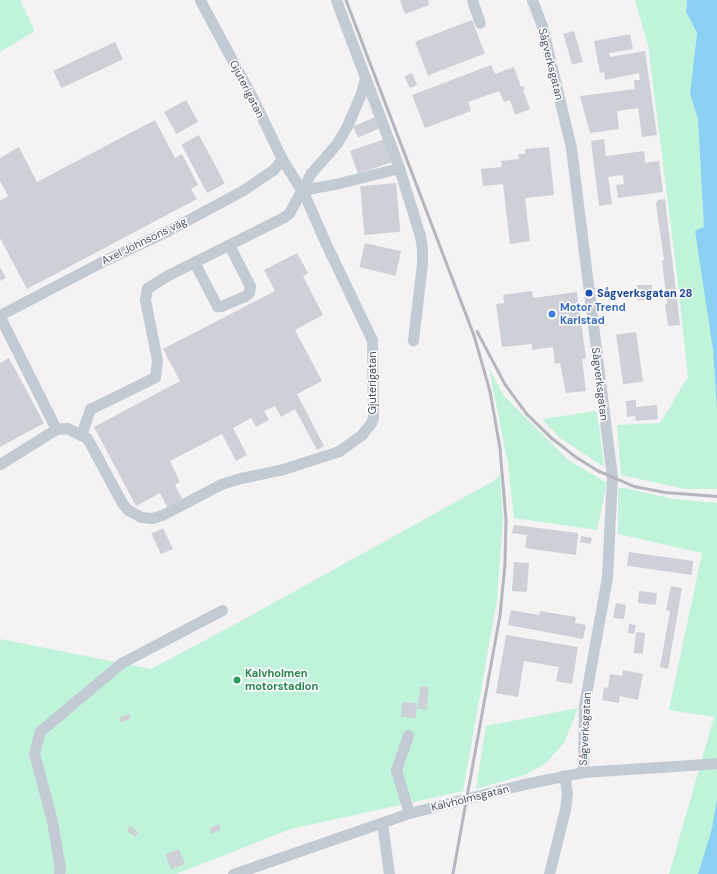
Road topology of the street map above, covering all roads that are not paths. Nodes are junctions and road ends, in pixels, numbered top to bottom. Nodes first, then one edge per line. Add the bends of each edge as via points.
1 (200, 0) edge
2 (336, 0) edge
3 (472, 0) edge
4 (532, 0) edge
5 (480, 23) dead end
6 (364, 79) junction
7 (282, 159) junction
8 (399, 168) junction
9 (301, 190) junction
10 (229, 245) junction
11 (194, 262) junction
12 (0, 316) edge
13 (413, 340) dead end
14 (56, 429) junction
15 (81, 435) junction
16 (0, 464) edge
17 (222, 610) dead end
18 (408, 736) dead end
19 (717, 763) edge
20 (583, 772) junction
21 (564, 775) junction
22 (409, 813) junction
23 (382, 823) junction
24 (59, 874) edge
25 (233, 874) edge
26 (390, 874) edge
27 (549, 874) edge

1 - 7 street, Gjuterigatan
2 - 6 street
3 - 5 street
4 - 20 street, Sågverksgatan via 542,26 571,148 612,477 607,577 584,705
6 - 8 street
6 - 9 street via 360,96 344,132 337,144 311,173
7 - 9 street, Gjuterigatan
7 - 12 street, Axel Johnsons väg via 273,170 243,190
8 - 9 street
8 - 13 street via 422,248
9 - 10 street via 294,206 284,217
9 - 15 street, Gjuterigatan via 372,340 372,424 339,450 280,470 221,484 162,515 146,518 134,515 122,502 92,446 87,438
10 - 11 street
10 - 11 street via 250,286 245,296 217,306
11 - 15 street via 147,288 145,300 157,360 155,377 90,409
12 - 14 street
14 - 15 street, Gjuterigatan via 67,428
14 - 16 street
17 - 24 street via 121,663 40,731 34,753 52,821
18 - 22 street via 396,770
19 - 20 street, Kalvholmsgatan
20 - 21 street, Kalvholmsgatan
21 - 22 street, Kalvholmsgatan
21 - 27 street via 567,792 565,809
22 - 23 street, Kalvholmsgatan
23 - 25 street, Kalvholmsgatan
23 - 26 street

